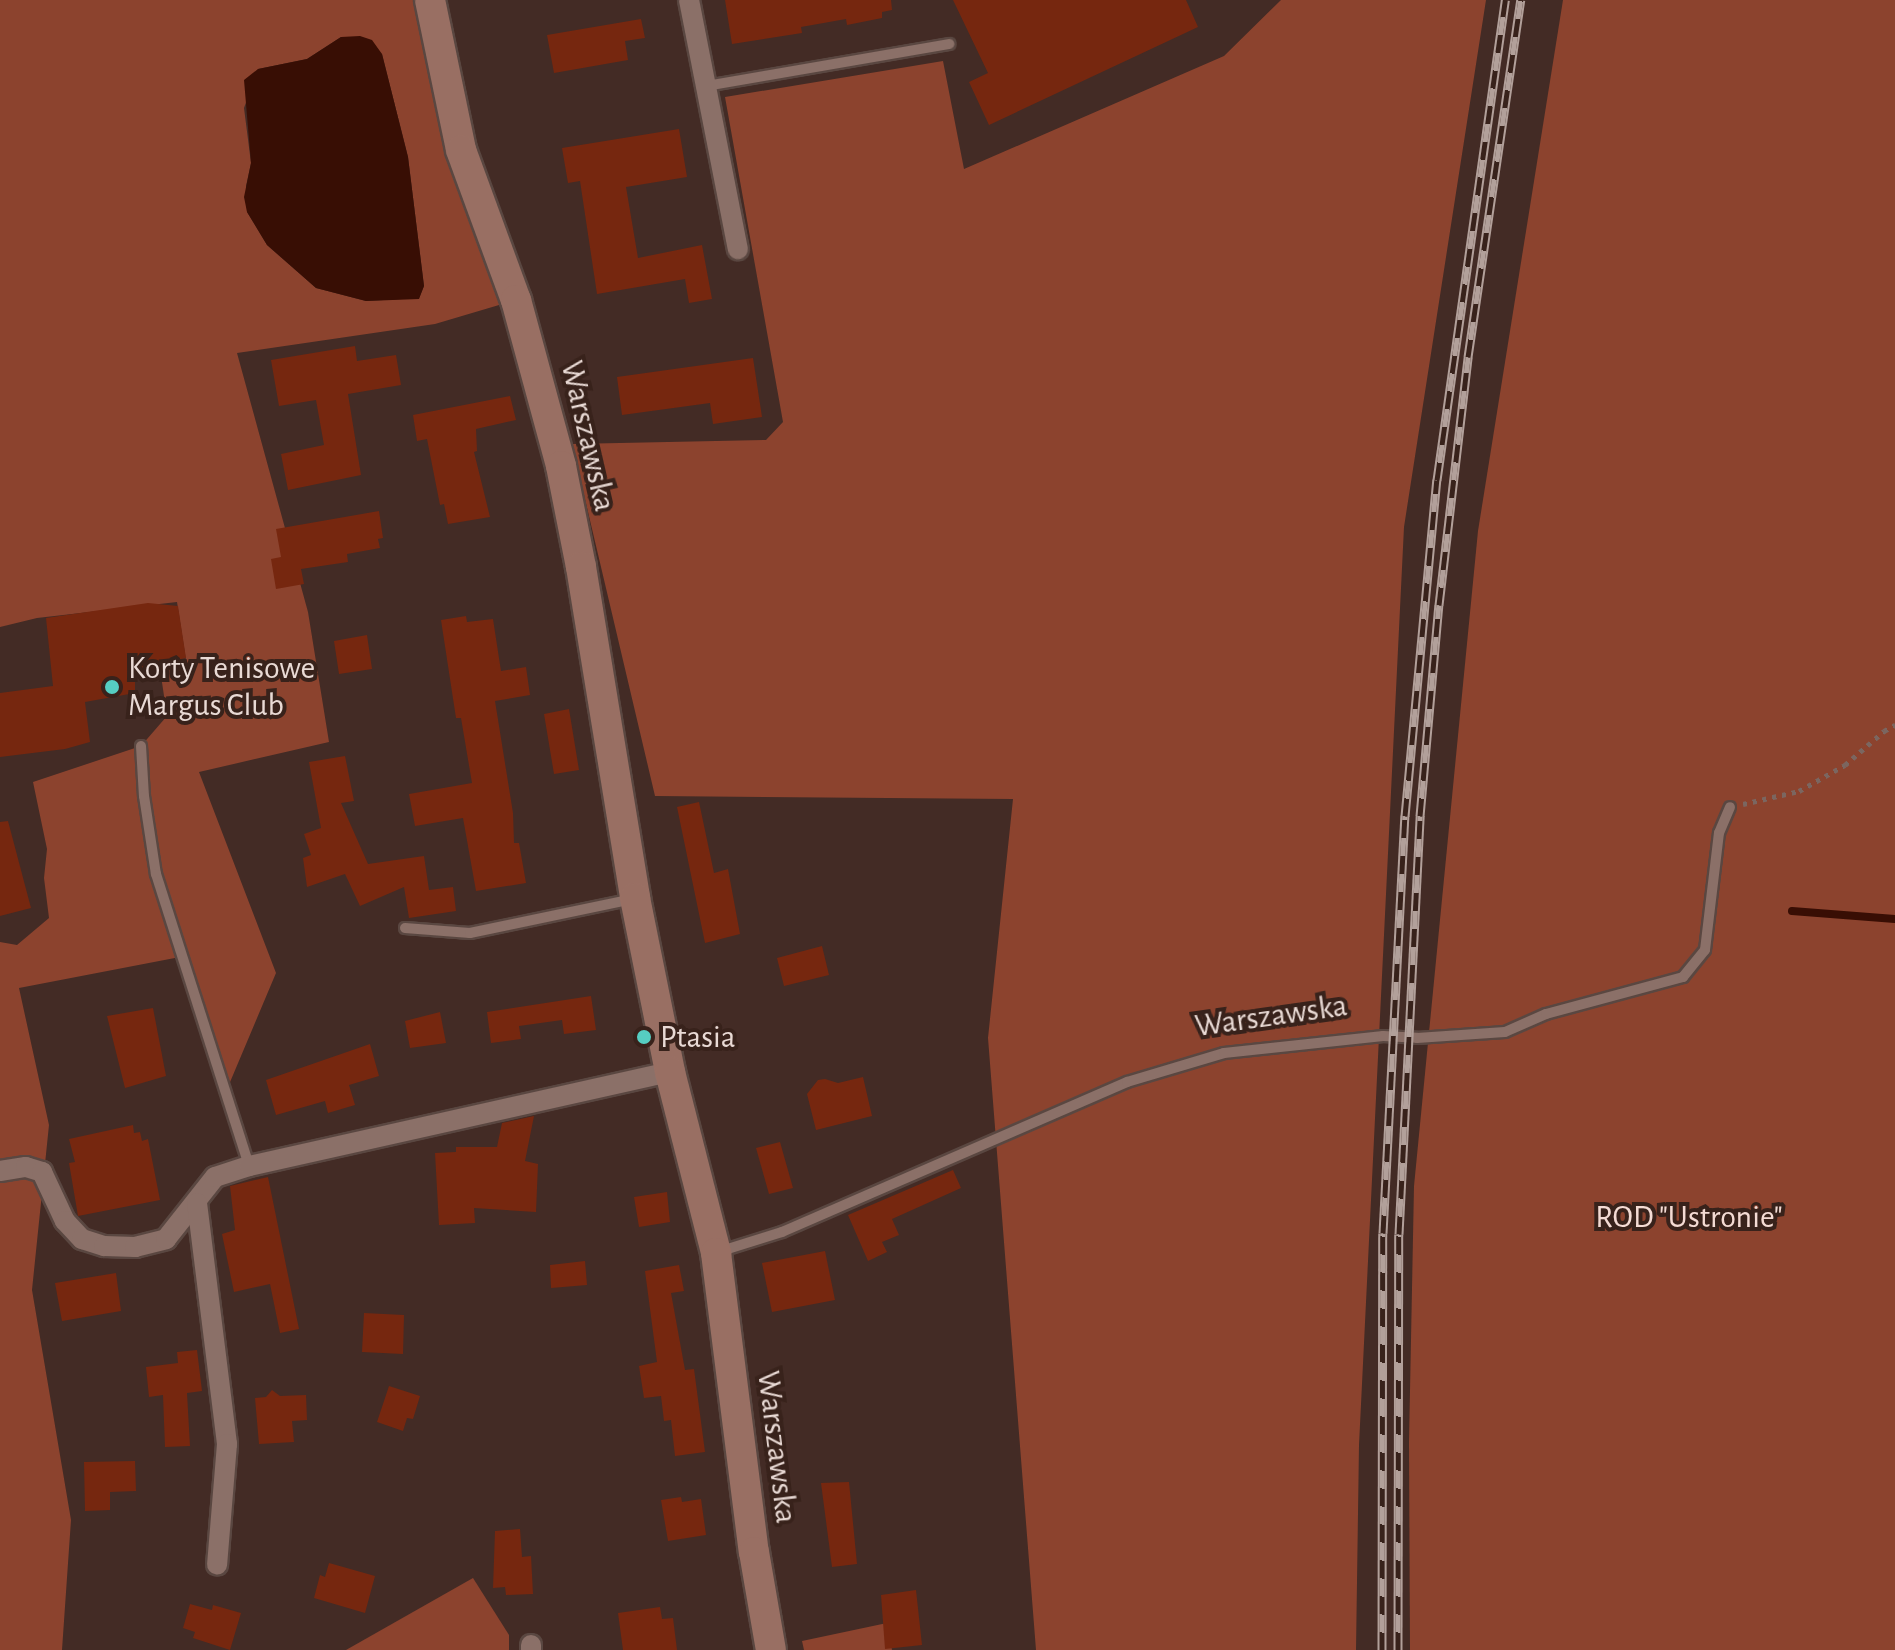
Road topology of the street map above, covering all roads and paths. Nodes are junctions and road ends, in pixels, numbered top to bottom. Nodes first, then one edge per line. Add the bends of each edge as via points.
1 (430, 0) edge
2 (689, 0) edge
3 (949, 44) dead end
4 (706, 86) junction
5 (738, 249) dead end
6 (1895, 725) edge
7 (141, 746) dead end
8 (1730, 807) joint
9 (635, 898) junction
10 (405, 928) dead end
11 (670, 1072) junction
12 (249, 1166) junction
13 (0, 1171) edge
14 (197, 1203) junction
15 (716, 1253) junction
16 (217, 1565) dead end
17 (771, 1650) edge

1 - 9 street, Warszawska via 461,150 516,300 561,466
2 - 4 street
3 - 4 lane
4 - 5 street
6 - 8 path via 1845,765 1799,791
7 - 12 lane via 156,874
8 - 15 lane, Warszawska via 1719,833 1705,950 1683,977 1546,1014 1505,1032 1383,1036 1224,1053 1127,1082 782,1232
9 - 10 lane via 470,933
9 - 11 street, Warszawska
11 - 12 street
11 - 15 street, Warszawska
12 - 14 street via 215,1177
13 - 14 street via 26,1167 42,1172 65,1221 82,1239 104,1246 135,1247 166,1239
14 - 16 street via 227,1444
15 - 17 street, Warszawska

